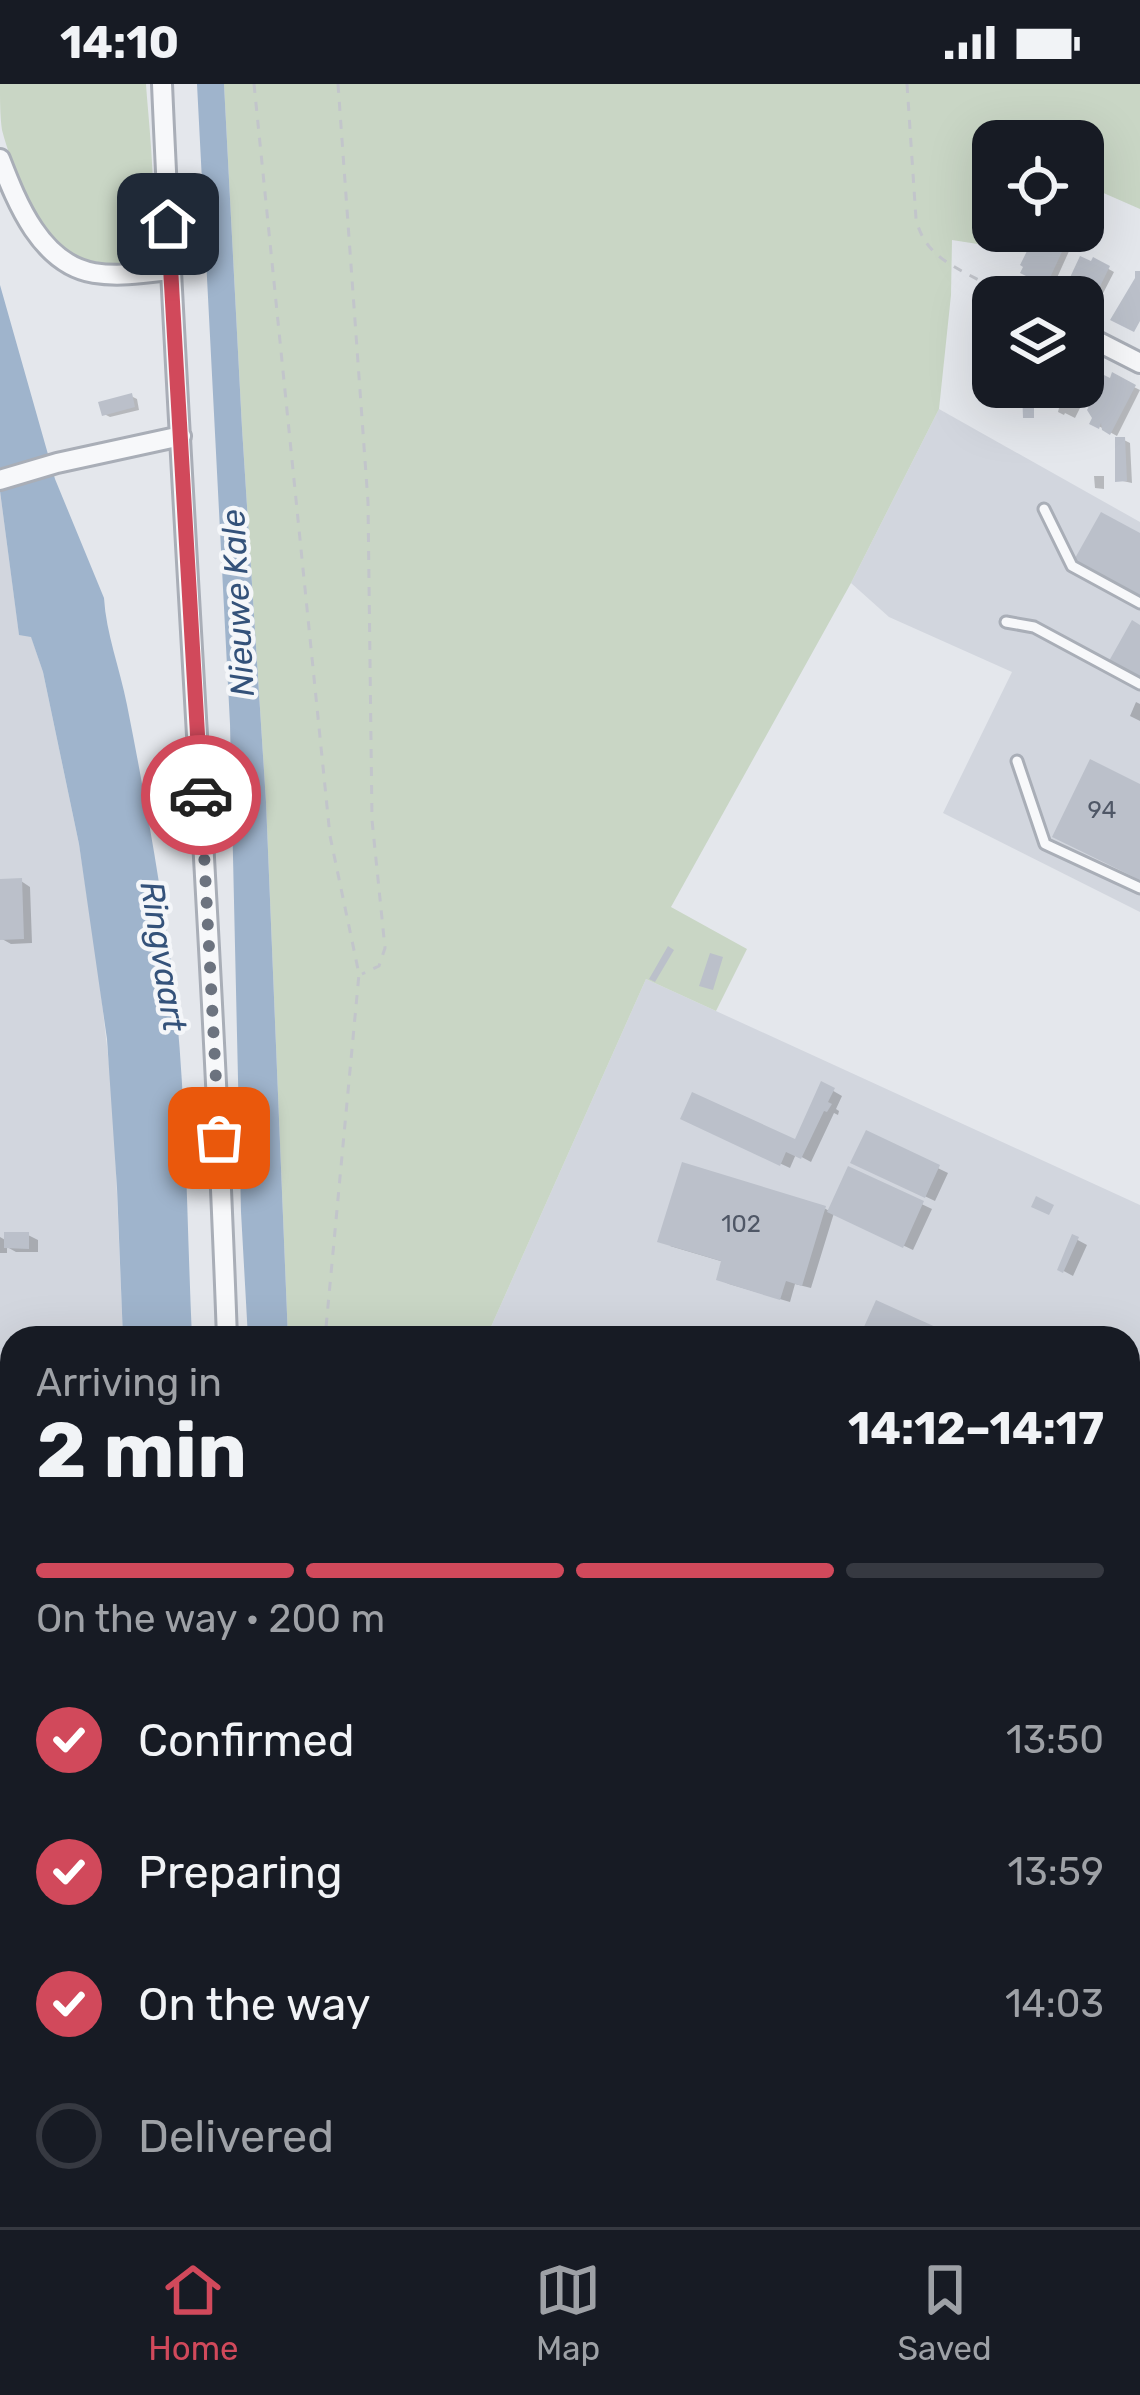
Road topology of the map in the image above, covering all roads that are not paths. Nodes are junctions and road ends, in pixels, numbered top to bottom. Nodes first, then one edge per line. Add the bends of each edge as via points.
1 (163, 84) edge
2 (0, 159) edge
3 (170, 270) junction
4 (1104, 345) edge
5 (1140, 363) edge
6 (181, 436) junction
7 (0, 480) edge
8 (1044, 509) dead end
9 (1140, 602) edge
10 (1006, 622) dead end
11 (1140, 684) edge
12 (1018, 760) dead end
13 (1140, 888) edge
14 (226, 1326) edge

1 - 3 street
2 - 3 street via 30,223 68,264 114,275
3 - 6 street
4 - 5 street
6 - 7 street
6 - 14 street
8 - 9 lane via 1072,566
10 - 11 lane via 1034,627
12 - 13 lane via 1045,844

